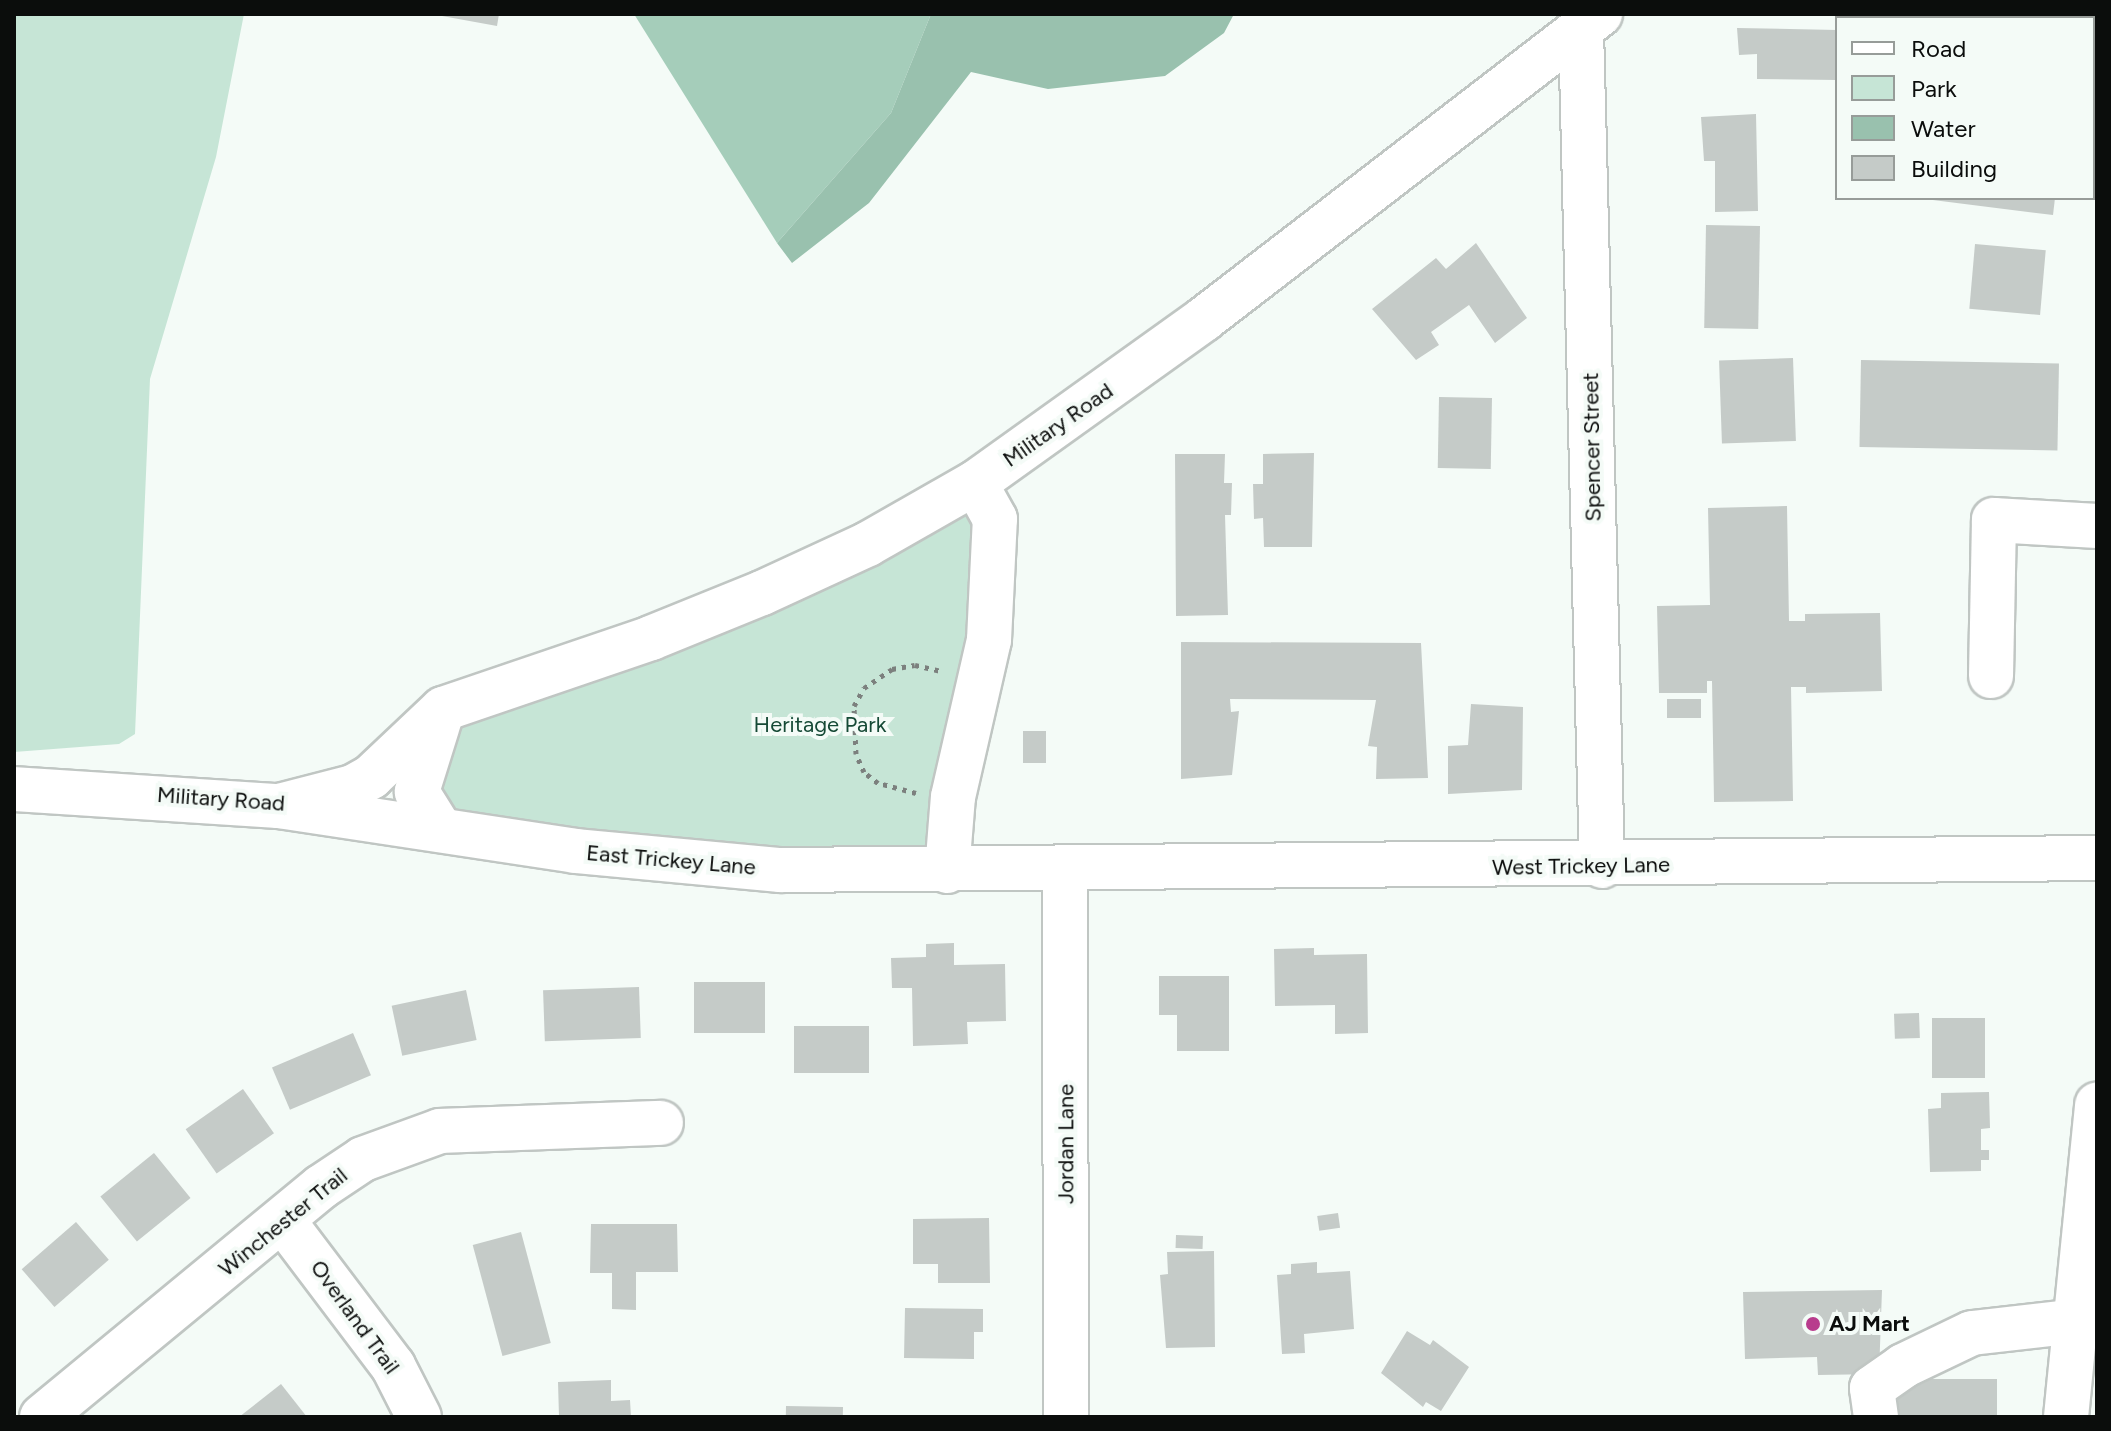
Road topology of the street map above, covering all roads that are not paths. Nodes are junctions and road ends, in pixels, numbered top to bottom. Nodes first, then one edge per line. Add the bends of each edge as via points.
1 (1591, 22) edge
2 (975, 483) junction
3 (2097, 526) edge
4 (1991, 676) dead end
5 (443, 709) junction
6 (14, 789) edge
7 (279, 806) junction
8 (440, 829) junction
9 (2097, 858) edge
10 (1602, 866) junction
11 (947, 871) junction
12 (1065, 871) junction
13 (2097, 1105) edge
14 (661, 1123) dead end
15 (284, 1222) junction
16 (2077, 1321) junction
17 (42, 1417) edge
18 (419, 1417) edge
19 (1066, 1417) edge
20 (1876, 1417) edge
21 (2066, 1417) edge

1 - 2 street, Military Road via 1192,328
1 - 10 street, Spencer Street
2 - 5 street, Military Road via 868,544 762,593 651,638
2 - 11 street via 995,519 989,640 953,797
3 - 4 street via 1994,520
5 - 7 street, Military Road via 371,777 353,787
5 - 8 street via 417,792
6 - 7 street, Military Road
7 - 8 street, East Trickey Lane
8 - 11 street, East Trickey Lane via 687,863
9 - 10 street, West Trickey Lane
10 - 12 street, West Trickey Lane
11 - 12 street, East Trickey Lane
12 - 19 street, Jordan Lane
13 - 16 street
14 - 15 street, Winchester Trail via 440,1131 363,1159 321,1187
15 - 17 street, Winchester Trail
15 - 18 street, Overland Trail via 393,1366
16 - 20 street via 1972,1333 1930,1353 1872,1388
16 - 21 street

